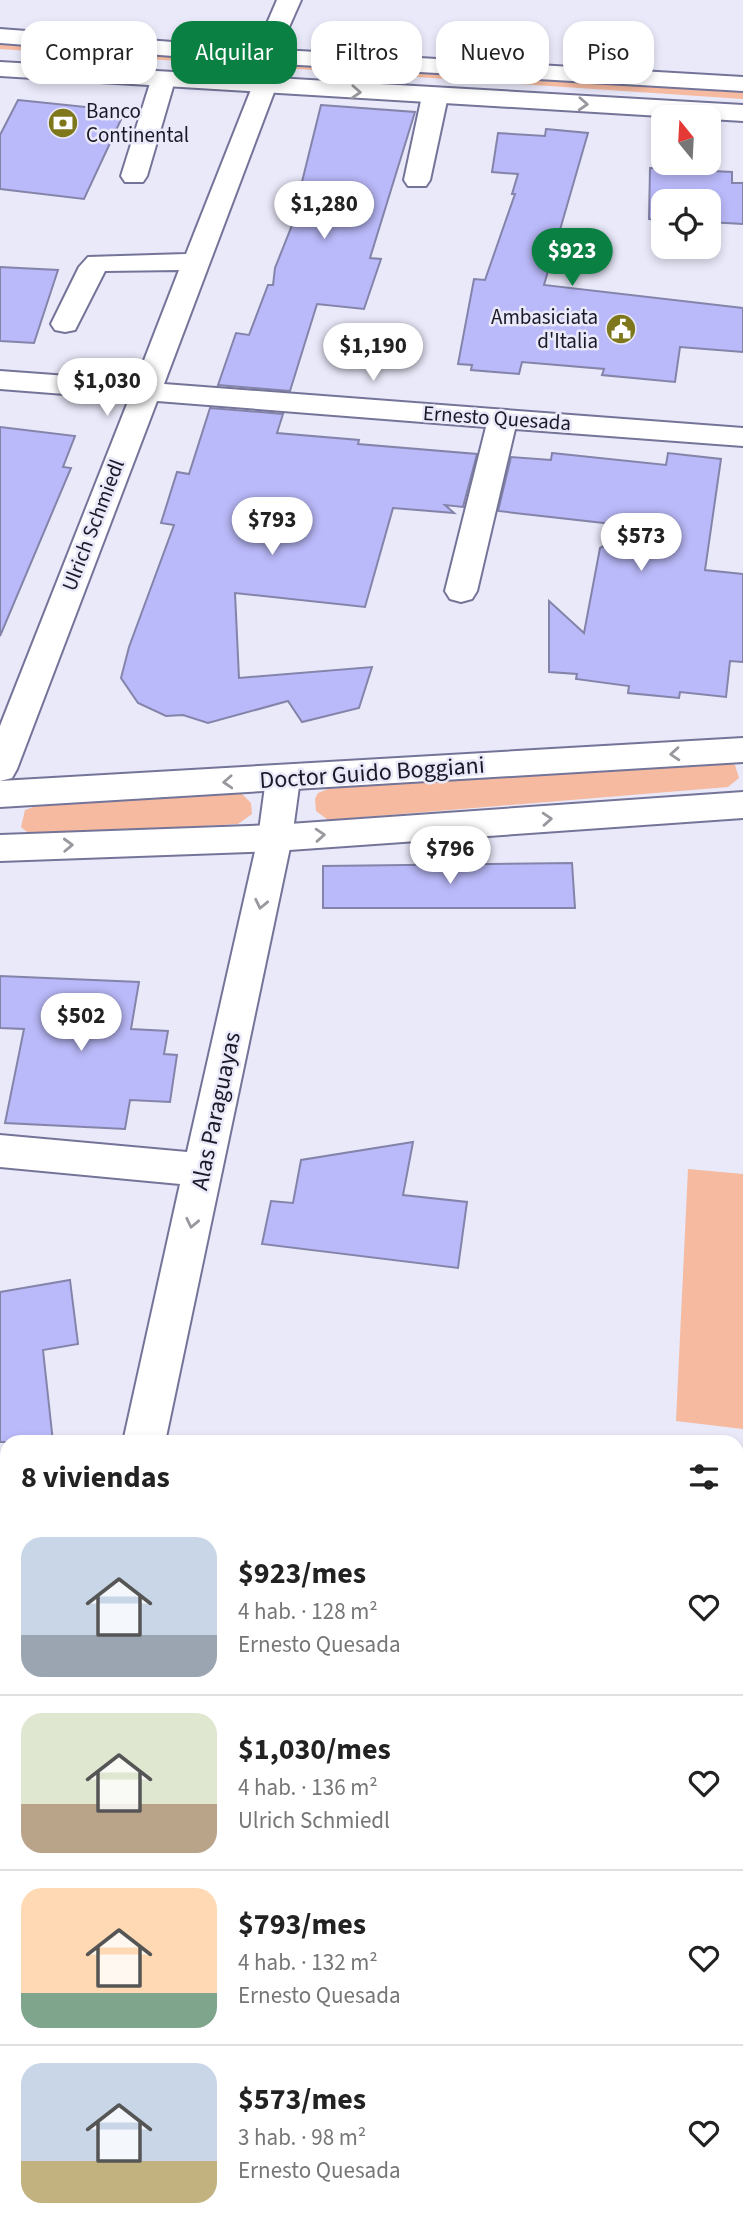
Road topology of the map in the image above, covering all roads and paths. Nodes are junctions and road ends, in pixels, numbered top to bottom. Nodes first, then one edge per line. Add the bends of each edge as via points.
1 (289, 0) edge
2 (280, 21) edge
3 (0, 36) edge
4 (171, 50) edge
5 (297, 59) edge
6 (0, 69) edge
7 (163, 80) junction
8 (743, 84) edge
9 (264, 87) junction
10 (435, 96) junction
11 (743, 113) edge
12 (134, 176) dead end
13 (416, 180) dead end
14 (194, 262) junction
15 (65, 324) dead end
16 (0, 380) edge
17 (144, 390) junction
18 (503, 418) junction
19 (743, 437) edge
20 (461, 591) dead end
21 (743, 750) edge
22 (0, 769) edge
23 (283, 779) junction
24 (0, 794) edge
25 (743, 805) edge
26 (275, 838) junction
27 (0, 848) edge
28 (0, 1151) edge
29 (203, 1170) junction
30 (146, 1435) edge

1 - 2 main road
3 - 4 main road
5 - 8 main road
6 - 7 main road
7 - 9 main road
7 - 12 main road
9 -> 10 main road
9 - 14 main road, Ulrich Schmiedl
10 -> 11 main road
10 - 13 main road
14 - 15 main road via 98,263
14 - 17 main road, Ulrich Schmiedl
16 - 17 main road, Ernesto Quesada
17 - 18 main road, Ernesto Quesada
17 - 22 main road, Ulrich Schmiedl
18 - 19 main road, Ernesto Quesada
18 - 20 main road
21 -> 23 main road, Doctor Guido Boggiani
23 -> 24 main road, Doctor Guido Boggiani
23 - 26 main road, Alas Paraguayas
26 -> 25 main road
27 -> 26 main road
26 -> 29 main road, Alas Paraguayas
28 - 29 main road
29 -> 30 main road, Alas Paraguayas

